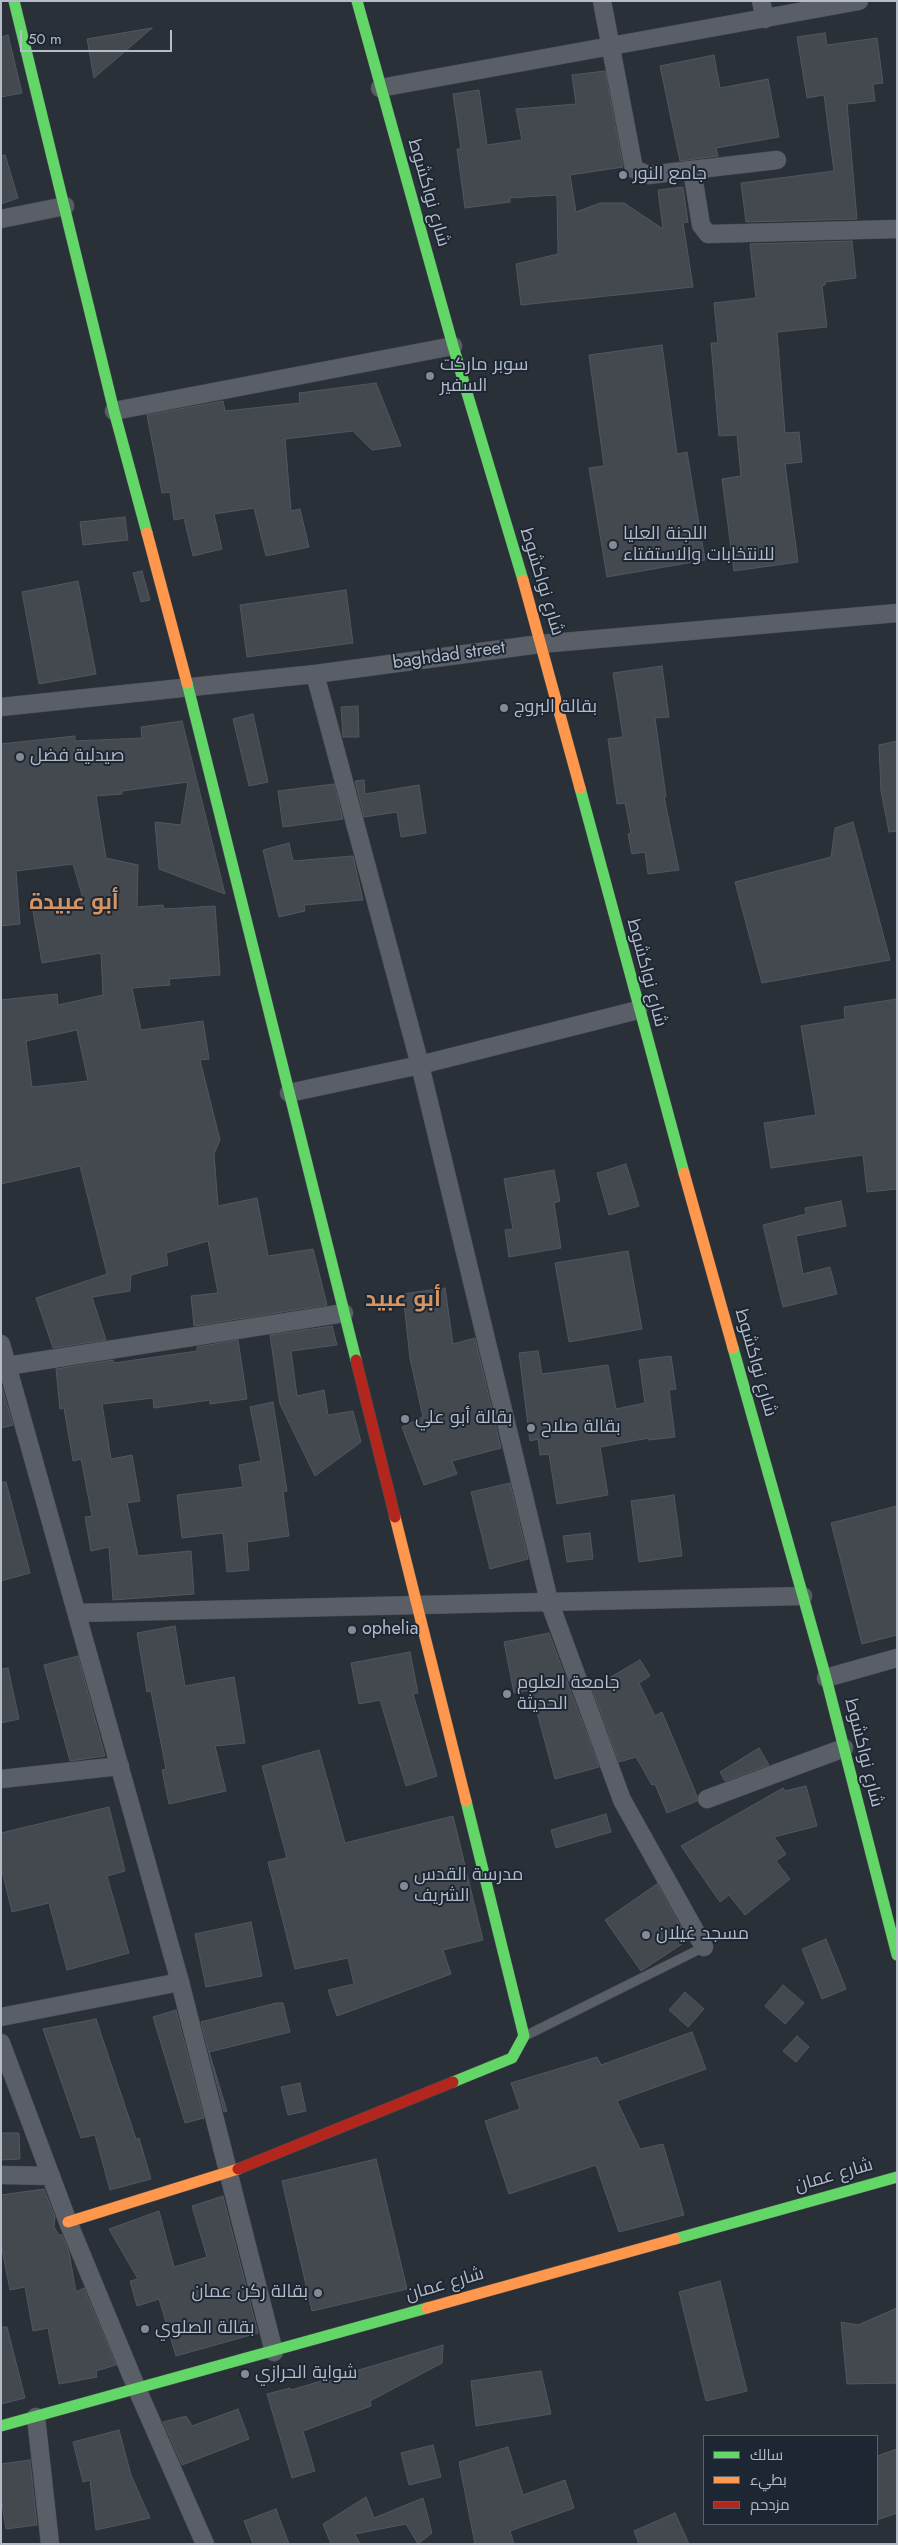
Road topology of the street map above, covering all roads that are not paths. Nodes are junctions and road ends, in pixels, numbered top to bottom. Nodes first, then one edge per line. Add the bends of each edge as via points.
1 (357, 1) edge
2 (602, 1) edge
3 (761, 1) edge
4 (859, 1) edge
5 (17, 2) edge
6 (765, 19) junction
7 (610, 46) junction
8 (380, 88) junction
9 (777, 160) dead end
10 (692, 170) junction
11 (65, 206) junction
12 (1, 219) edge
13 (897, 229) edge
14 (453, 346) junction
15 (114, 411) junction
16 (897, 613) edge
17 (540, 644) junction
18 (315, 674) junction
19 (188, 687) junction
20 (1, 708) edge
21 (638, 1010) junction
22 (420, 1065) junction
23 (289, 1094) junction
24 (344, 1313) junction
25 (1, 1344) edge
26 (7, 1366) junction
27 (803, 1596) junction
28 (549, 1602) junction
29 (417, 1604) junction
30 (77, 1613) junction
31 (897, 1658) edge
32 (826, 1678) junction
33 (844, 1748) junction
34 (120, 1766) junction
35 (1, 1780) edge
36 (706, 1799) dead end
37 (704, 1947) joint
38 (897, 1955) edge
39 (180, 1982) junction
40 (1, 2017) edge
41 (524, 2036) junction
42 (1, 2043) edge
43 (229, 2173) junction
44 (1, 2174) edge
45 (51, 2176) junction
46 (897, 2177) edge
47 (68, 2222) junction
48 (274, 2352) junction
49 (137, 2389) junction
50 (36, 2417) junction
51 (1, 2426) edge
52 (50, 2544) edge
53 (205, 2544) edge

1 - 8 street, شارع نواكشوط
2 - 7 street
3 - 6 street
4 - 6 street
5 - 11 street
6 - 7 street
7 - 8 street
7 - 10 street via 634,169 648,175
8 - 14 street, شارع نواكشوط
9 - 10 street
10 - 13 street via 701,224 708,234
11 - 12 street
11 - 15 street
14 - 15 street
14 - 17 street, شارع نواكشوط
15 - 19 street
16 - 17 street, baghdad street
17 - 18 street, baghdad street
17 - 21 street, شارع نواكشوط
18 - 19 street, baghdad street
18 - 22 street
19 - 20 street, baghdad street
19 - 23 street
21 - 22 street
21 - 27 street, شارع نواكشوط
22 - 23 street
22 - 28 street
23 - 24 street
24 - 26 street
24 - 29 street
25 - 26 street
26 - 30 street
27 - 28 street
27 - 32 street, شارع نواكشوط
28 - 29 street
28 - 37 street via 622,1800
29 - 30 street
29 - 41 street
30 - 34 street
31 - 32 street
32 - 33 street, شارع نواكشوط
33 - 36 street
33 - 38 street, شارع نواكشوط
34 - 35 street
34 - 39 street
37 - 41 lane
39 - 40 street
39 - 43 street
41 - 43 street via 512,2058
42 - 45 street
43 - 47 street
43 - 48 street
44 - 45 street
45 - 47 street
46 - 48 street, شارع عمان
47 - 49 street
48 - 49 street, شارع عمان
49 - 50 street, شارع عمان
49 - 53 street
50 - 51 street, شارع عمان
50 - 52 street

